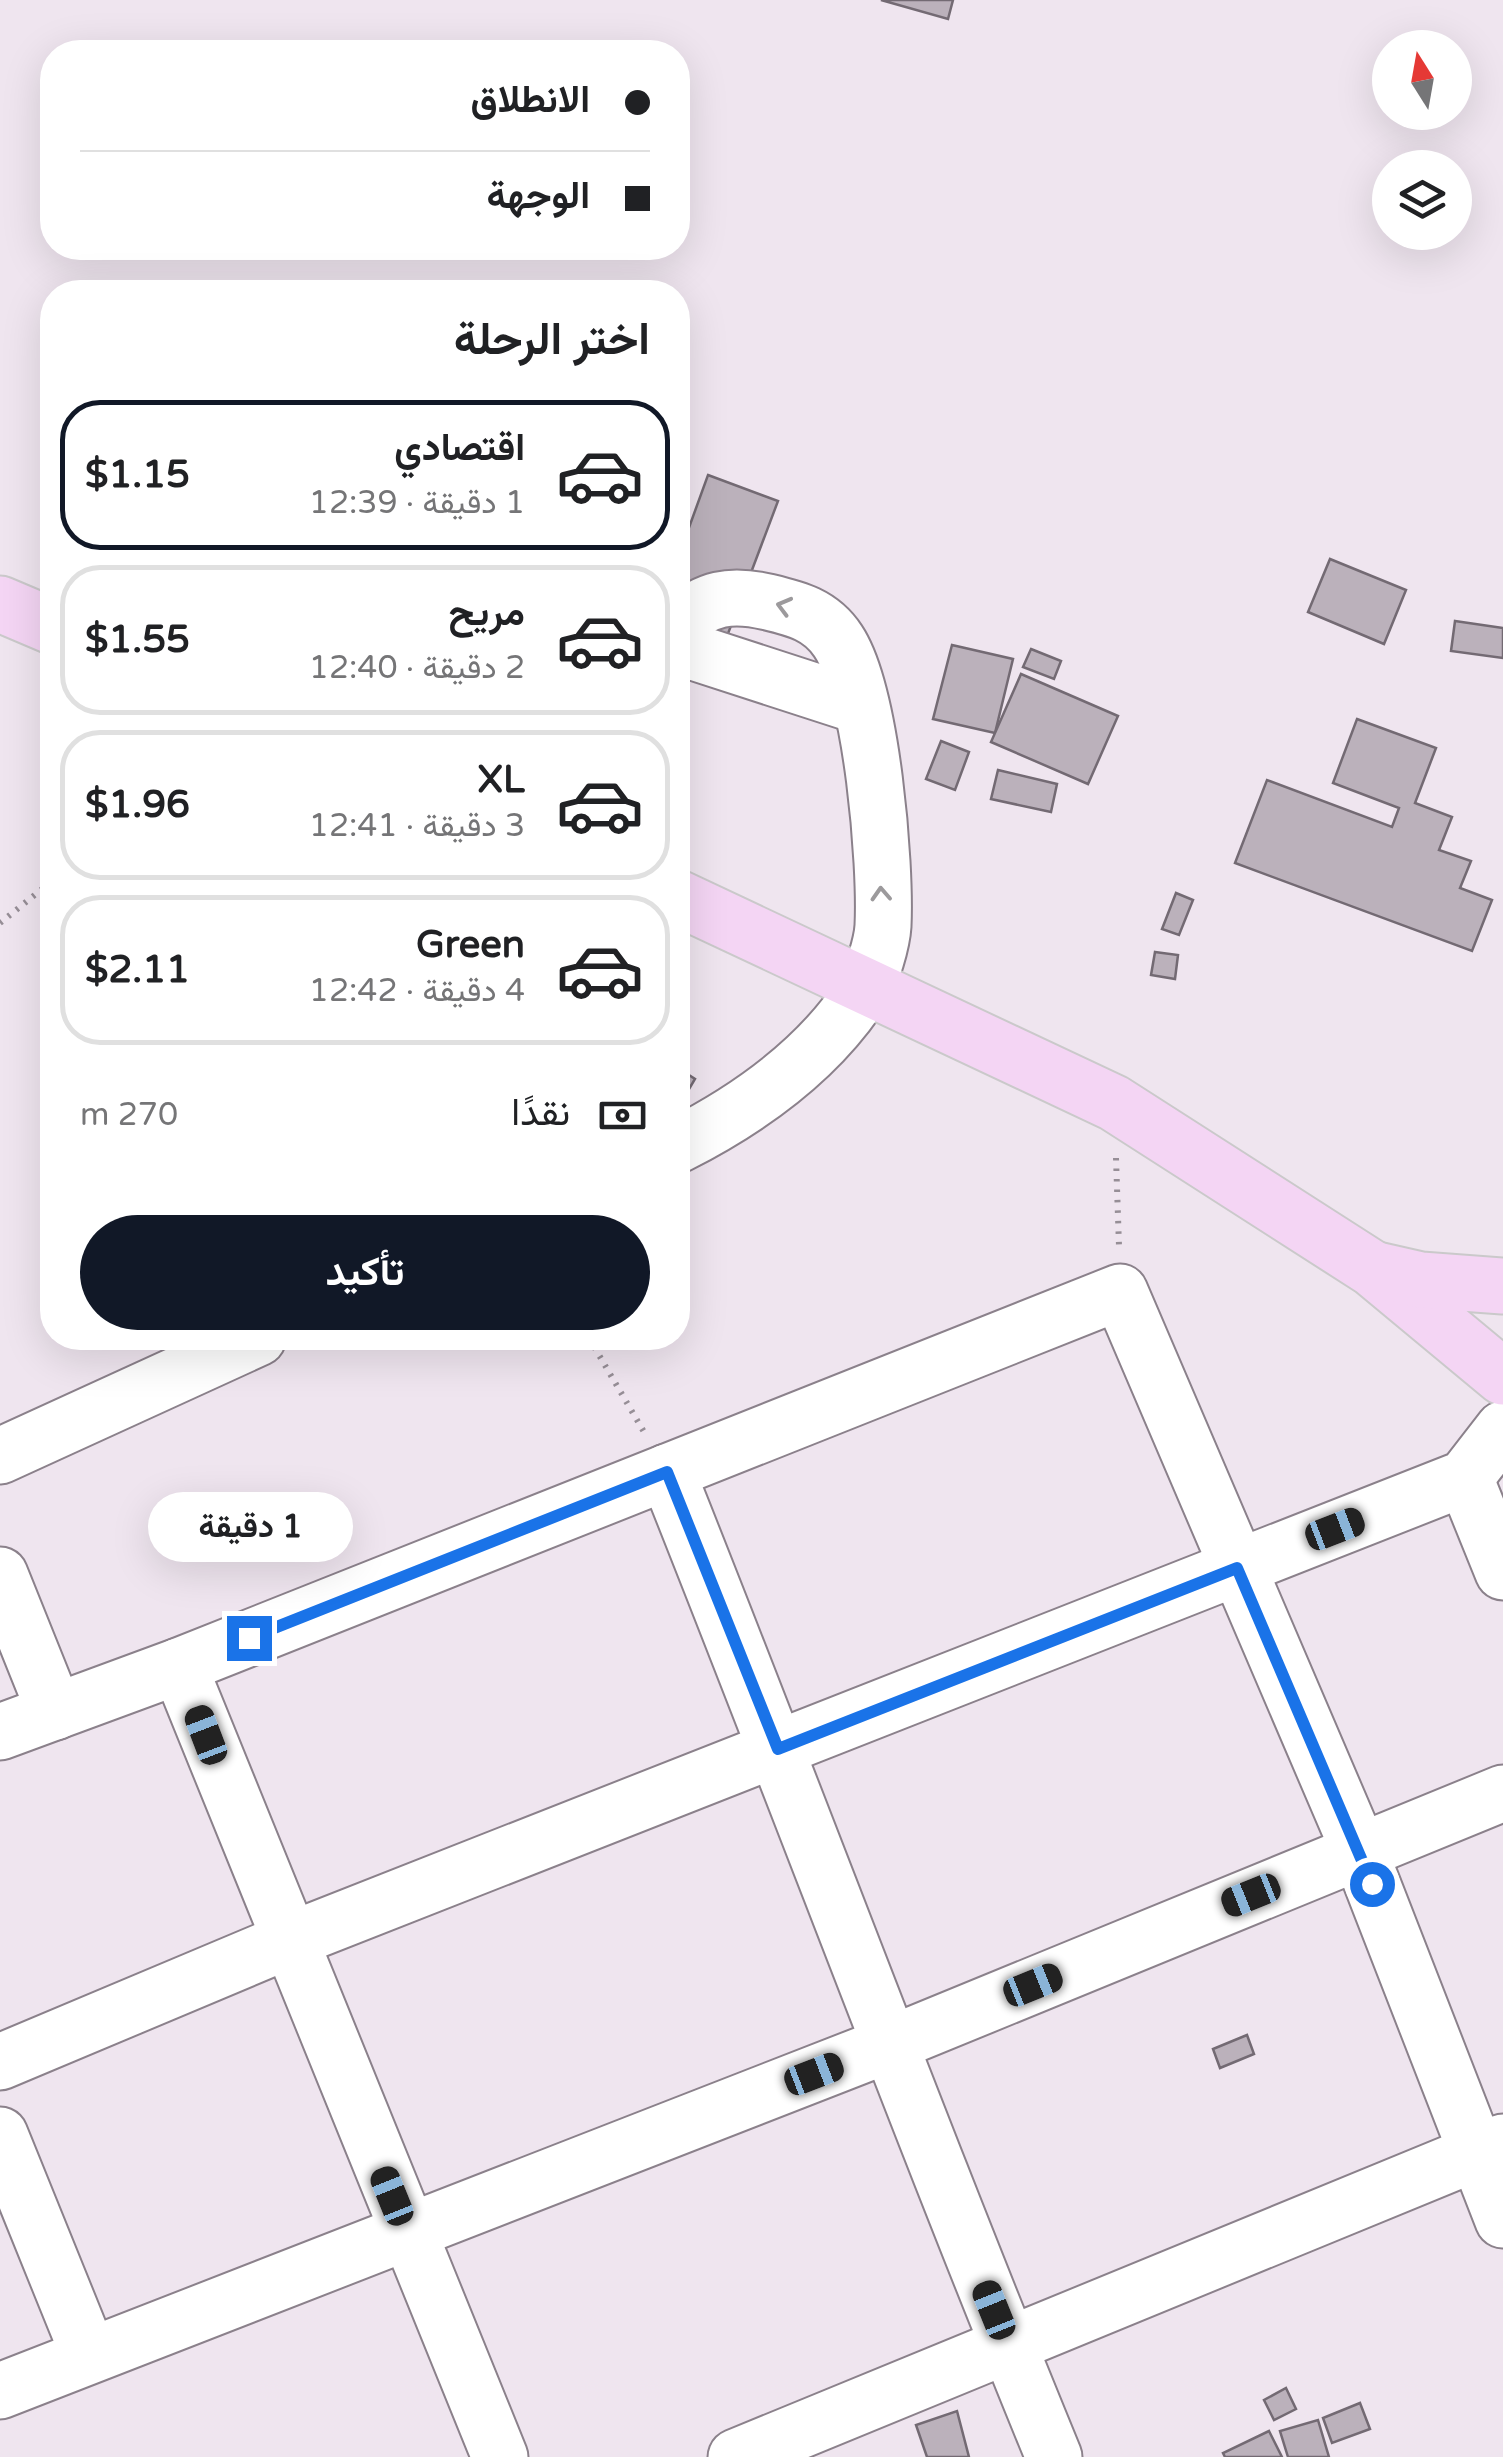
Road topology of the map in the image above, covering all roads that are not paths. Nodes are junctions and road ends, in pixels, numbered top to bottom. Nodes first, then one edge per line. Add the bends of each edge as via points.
1 (0, 604) edge
2 (690, 613) edge
3 (40, 621) edge
4 (690, 651) edge
5 (860, 706) junction
6 (690, 904) edge
7 (864, 988) junction
8 (690, 1139) edge
9 (1373, 1269) junction
10 (1503, 1286) edge
11 (232, 1350) edge
12 (1503, 1377) edge
13 (1503, 1429) edge
14 (0, 1456) edge
15 (667, 1472) junction
16 (1465, 1478) junction
17 (1237, 1568) junction
18 (1503, 1572) edge
19 (0, 1575) edge
20 (179, 1666) junction
21 (55, 1712) junction
22 (0, 1732) edge
23 (778, 1749) junction
24 (1503, 1793) edge
25 (1360, 1850) junction
26 (288, 1942) junction
27 (888, 2045) junction
28 (0, 2062) edge
29 (0, 2135) edge
30 (1490, 2147) edge
31 (1503, 2220) edge
32 (406, 2232) junction
33 (1007, 2344) junction
34 (90, 2355) junction
35 (0, 2391) edge
36 (500, 2457) edge
37 (736, 2457) edge
38 (1054, 2457) edge

1 - 3 main road
5 -> 2 street via 846,655 818,618 736,594
4 - 5 street
7 -> 5 street via 883,928 875,796
6 - 7 main road
7 - 8 street via 804,1062
7 - 9 main road via 1114,1103
9 - 10 main road
9 - 12 main road
11 - 14 street
13 - 16 street
15 - 17 street via 1120,1292
15 - 20 street
15 - 23 street
16 - 17 street
16 - 18 street
17 - 23 street
17 - 25 street
19 - 21 street
20 - 21 street
20 - 26 street
21 - 22 street
23 - 26 street
23 - 27 street
24 - 25 street
25 - 27 street
25 - 30 street
26 - 28 street
26 - 32 street
27 - 32 street
27 - 33 street
29 - 34 street
30 - 31 street
30 - 33 street
32 - 34 street
32 - 36 street
33 - 37 street
33 - 38 street
34 - 35 street

